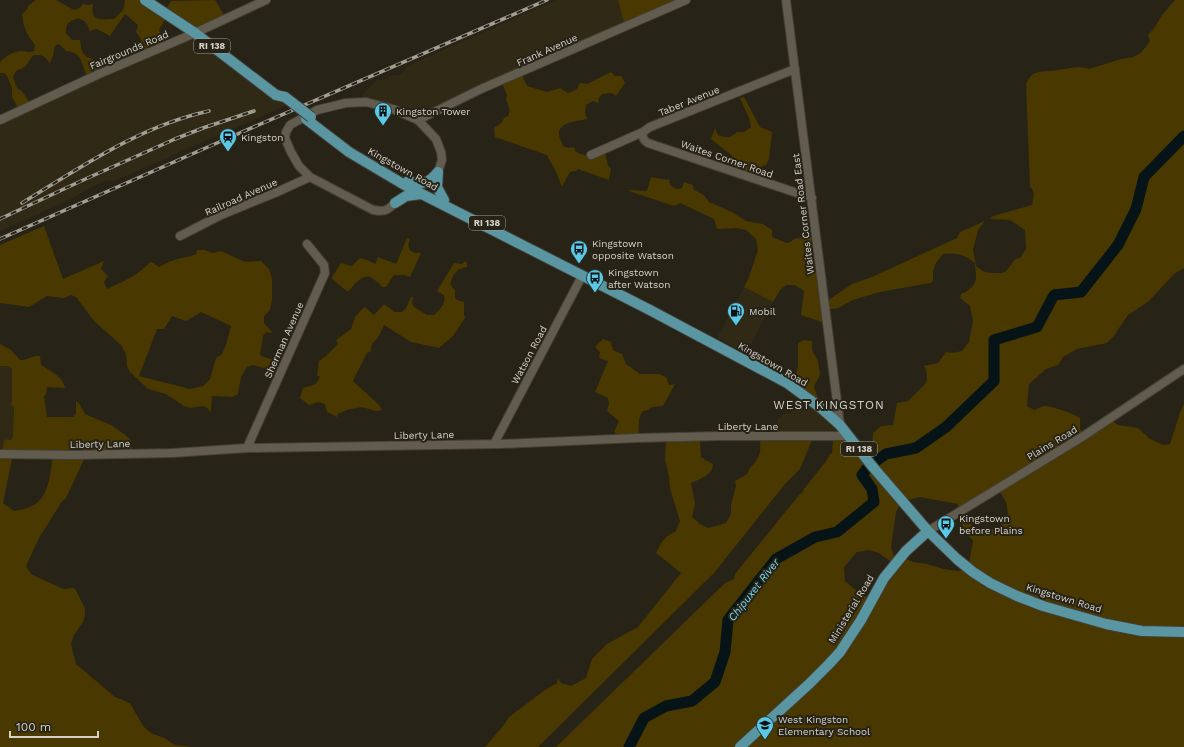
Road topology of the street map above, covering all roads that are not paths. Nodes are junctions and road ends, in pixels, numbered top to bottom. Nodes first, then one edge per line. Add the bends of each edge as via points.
1 (145, 0) edge
2 (266, 0) edge
3 (686, 0) edge
4 (786, 0) edge
5 (195, 33) junction
6 (795, 69) junction
7 (308, 118) junction
8 (0, 120) edge
9 (418, 120) junction
10 (643, 132) junction
11 (591, 156) dead end
12 (438, 172) junction
13 (310, 177) junction
14 (393, 179) junction
15 (408, 181) junction
16 (421, 194) junction
17 (812, 198) junction
18 (444, 200) junction
19 (395, 203) junction
20 (180, 236) dead end
21 (308, 244) dead end
22 (528, 247) junction
23 (582, 276) junction
24 (1184, 369) edge
25 (840, 425) junction
26 (848, 436) junction
27 (494, 444) junction
28 (247, 448) junction
29 (0, 454) edge
30 (928, 531) junction
31 (1184, 632) edge
32 (740, 747) edge

1 - 5 main road, Kingstown Road / RI 138
2 - 5 street, Fairgrounds Road
3 - 9 street, Frank Avenue via 488,86
4 - 6 street, Waites Corner Road East
5 - 7 main road, Kingstown Road / RI 138
5 - 8 street, Fairgrounds Road
6 - 10 street, Taber Avenue
6 - 17 street, Waites Corner Road East
7 - 14 main road, Kingstown Road / RI 138 via 349,152
7 - 15 main road, Kingstown Road / RI 138
9 - 12 street via 436,139 442,160
9 - 13 street via 393,109 366,102 346,103 317,110 290,125 285,138 299,166
10 - 11 street, Taber Avenue
10 - 17 street, Waites Corner Road via 642,137 648,143
12 - 15 main road via 428,182
12 - 18 main road via 437,187
13 - 19 street via 373,210 386,210
13 - 20 street, Railroad Avenue via 221,215
14 - 16 main road, Kingstown Road / RI 138
14 - 19 main road via 397,187
15 - 18 main road, Kingstown Road / RI 138
16 - 19 main road via 406,196
16 - 22 main road, Kingstown Road / RI 138
17 - 25 street, Waites Corner Road East
18 - 22 main road, Kingstown Road / RI 138
21 - 28 street, Sherman Avenue via 324,264 325,273
22 - 23 main road, Kingstown Road / RI 138
23 - 25 main road, Kingstown Road / RI 138 via 787,383
23 - 27 street, Watson Road
24 - 30 street, Plains Road via 1082,437
25 - 26 main road, Kingstown Road / RI 138
26 - 27 street, Liberty Lane via 720,436
26 - 30 main road, Kingstown Road / RI 138
27 - 28 street, Liberty Lane
28 - 29 street, Liberty Lane via 172,453
30 - 31 main road, Kingstown Road / RI 138 via 973,572 990,583 1042,606 1142,631
30 - 32 main road, Ministerial Road via 906,551 884,578 840,652

